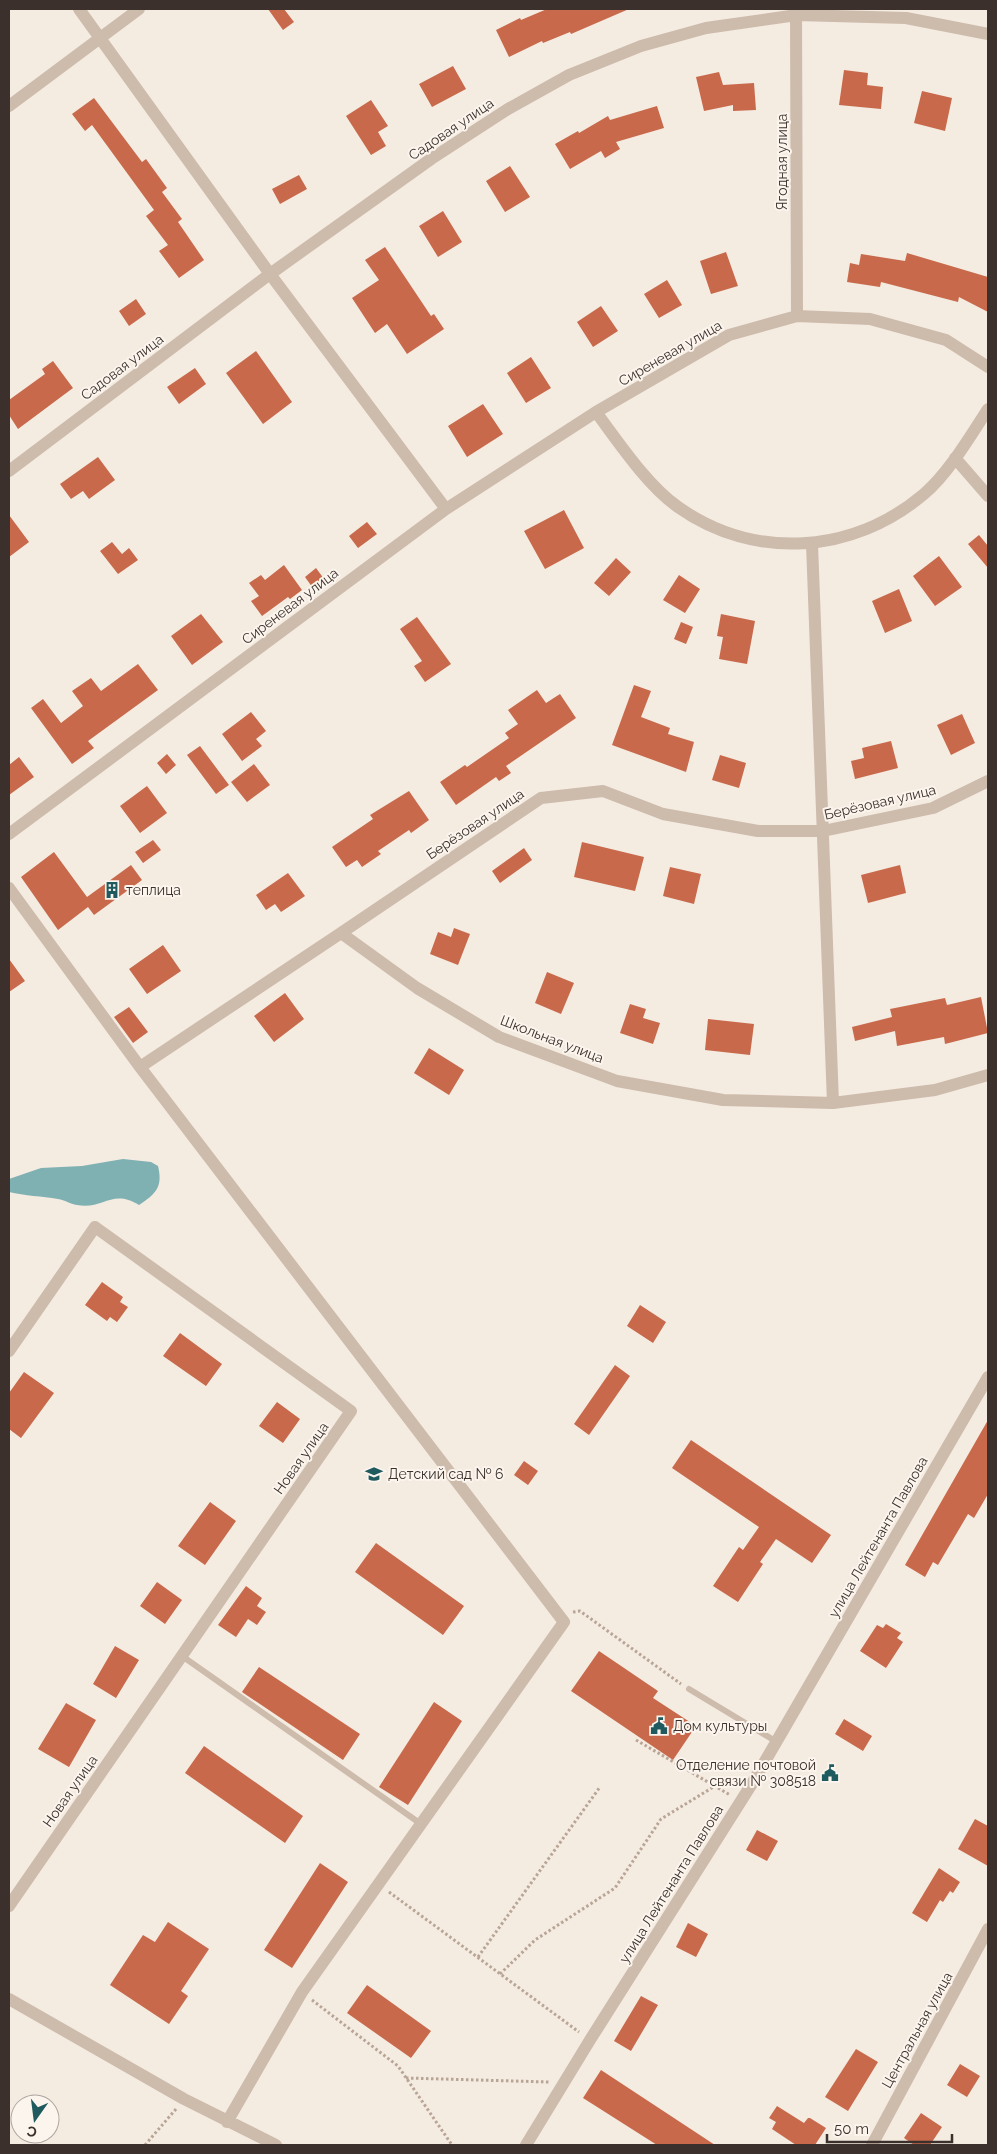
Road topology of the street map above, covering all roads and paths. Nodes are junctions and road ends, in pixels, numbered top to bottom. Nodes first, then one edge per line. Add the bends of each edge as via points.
1 (79, 9) edge
2 (139, 9) edge
3 (797, 12) edge
4 (988, 34) edge
5 (100, 37) junction
6 (9, 106) edge
7 (270, 274) junction
8 (797, 316) junction
9 (988, 367) edge
10 (988, 409) edge
11 (596, 412) junction
12 (955, 458) junction
13 (9, 471) edge
14 (988, 496) edge
15 (446, 509) junction
16 (812, 544) junction
17 (988, 781) edge
18 (823, 831) junction
19 (9, 834) edge
20 (9, 888) edge
21 (341, 932) junction
22 (140, 1067) junction
23 (988, 1075) edge
24 (833, 1103) junction
25 (9, 1351) edge
26 (988, 1377) edge
27 (561, 1618) junction
28 (182, 1656) junction
29 (688, 1689) joint
30 (636, 1740) dead end
31 (776, 1742) junction
32 (716, 1786) junction
33 (600, 1787) dead end
34 (741, 1801) junction
35 (421, 1824) junction
36 (378, 1883) junction
37 (9, 1906) edge
38 (988, 1929) edge
39 (478, 1957) junction
40 (500, 1974) junction
41 (302, 1992) junction
42 (9, 2000) edge
43 (590, 2040) junction
44 (406, 2078) junction
45 (564, 2082) junction
46 (184, 2099) junction
47 (227, 2122) junction
48 (145, 2145) edge
49 (276, 2145) edge
50 (452, 2145) edge
51 (526, 2145) edge
52 (872, 2145) edge

1 - 5 street
2 - 5 street
3 - 4 street, Садовая улица via 906,18
3 - 7 street, Садовая улица via 706,28 641,46 569,75 508,109 431,159
3 - 8 street, Ягодная улица
5 - 6 street
5 - 7 street
7 - 13 street, Садовая улица
7 - 15 street
8 - 9 street, Сиреневая улица via 870,319 946,340
8 - 11 street, Сиреневая улица via 729,335
10 - 12 street
11 - 15 street, Сиреневая улица
11 - 16 street via 640,470 678,507 721,531 774,544
12 - 14 street
12 - 16 street via 925,493 881,524 849,536
15 - 19 street, Сиреневая улица
16 - 18 street
17 - 18 street, Берёзовая улица via 933,808
18 - 21 street, Берёзовая улица via 758,831 673,816 602,791 541,798
18 - 24 street
20 - 22 street
21 - 22 street
21 - 24 street, Школьная улица via 417,988 499,1037 617,1081 723,1100
22 - 27 street
23 - 24 street, Школьная улица via 935,1090
25 - 28 street, Новая улица via 95,1227 351,1411
26 - 31 street, улица Лейтенанта Павлова
27 - 29 path via 580,1611
27 - 35 street
28 - 35 lane
28 - 37 street, Новая улица
29 - 31 lane
30 - 32 path
31 - 34 street, улица Лейтенанта Павлова
32 - 34 path
32 - 40 path via 661,1819 615,1888 535,1940
33 - 39 path
34 - 43 street, улица Лейтенанта Павлова
35 - 36 street
36 - 39 path
36 - 41 street
38 - 52 street, Центральная улица
39 - 40 path
40 - 43 path
41 - 44 path via 398,2066
41 - 47 street
42 - 46 street
43 - 45 street, улица Лейтенанта Павлова
44 - 45 path
44 - 50 path
45 - 51 street, улица Лейтенанта Павлова
46 - 47 street
46 - 48 path
47 - 49 street

